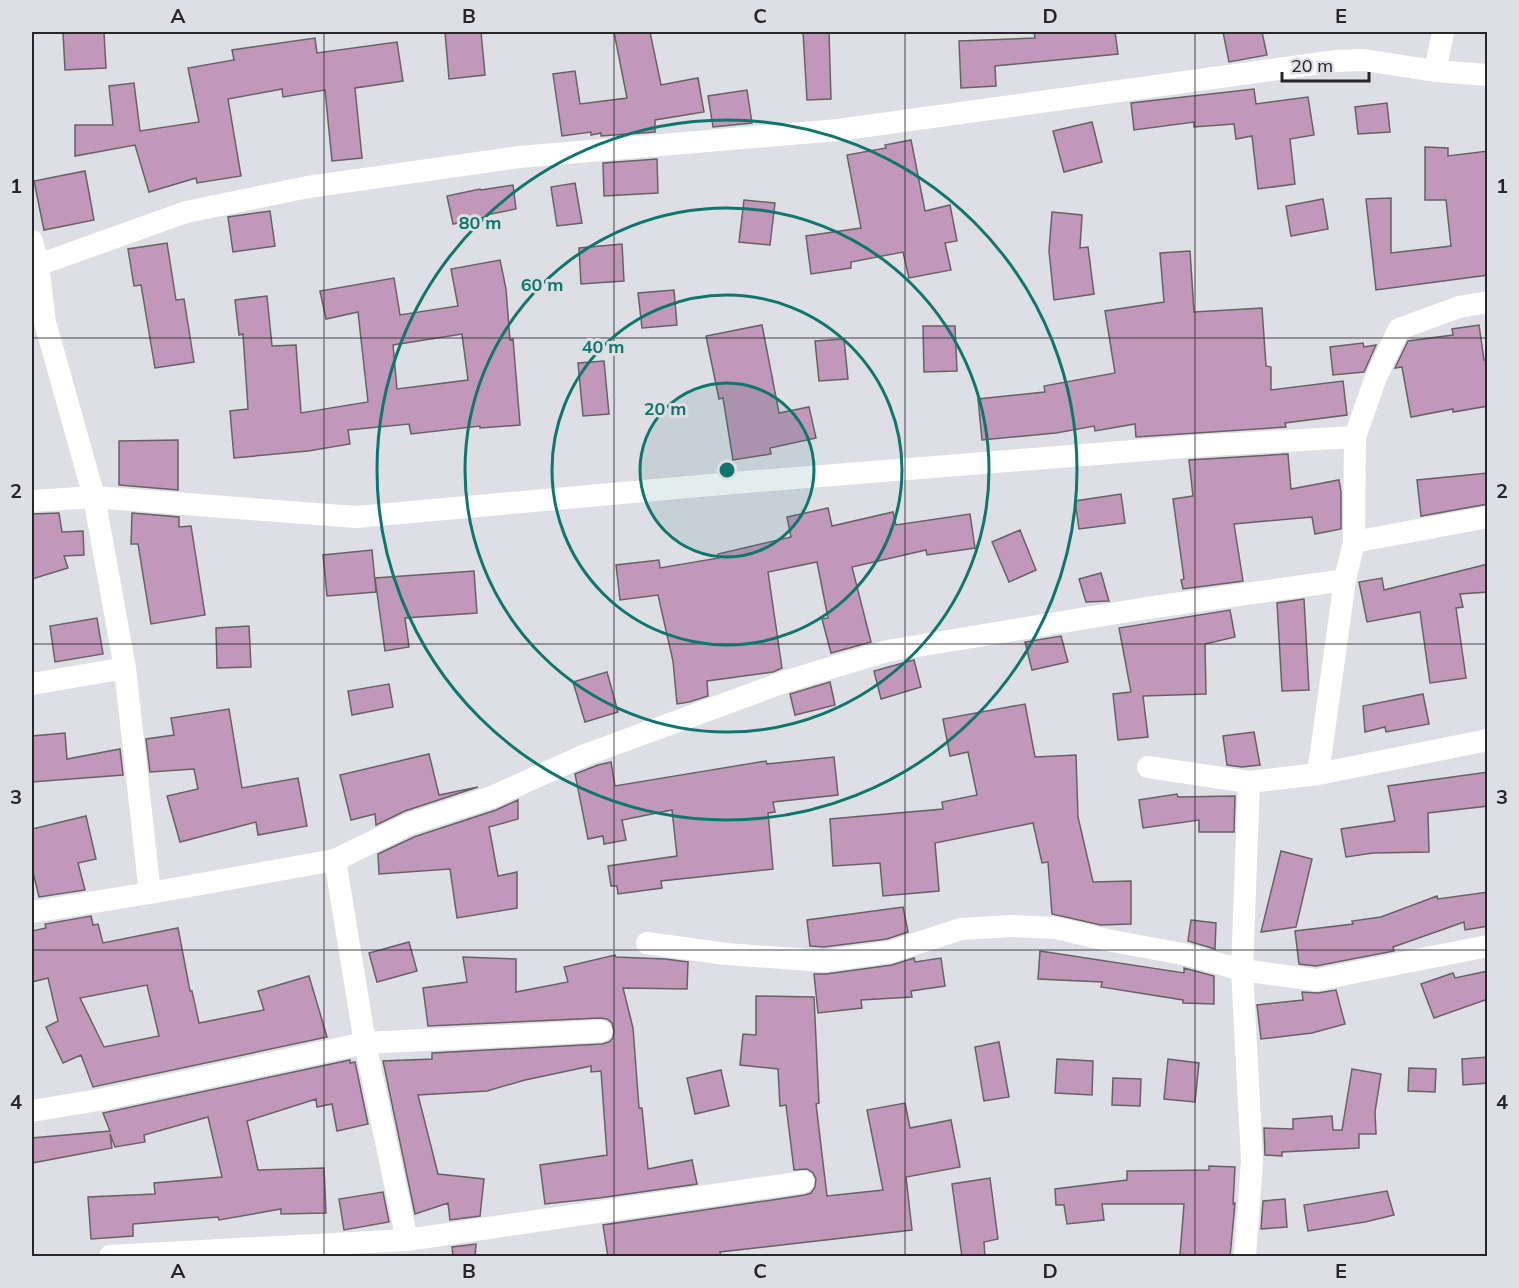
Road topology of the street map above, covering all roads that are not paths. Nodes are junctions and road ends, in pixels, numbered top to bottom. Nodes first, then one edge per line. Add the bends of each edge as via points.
1 (1443, 32) edge
2 (1435, 71) junction
3 (1488, 75) edge
4 (32, 242) edge
5 (38, 265) junction
6 (1488, 302) edge
7 (1355, 436) junction
8 (94, 497) junction
9 (32, 501) edge
10 (1488, 517) edge
11 (1354, 542) junction
12 (1345, 580) junction
13 (125, 668) junction
14 (32, 684) edge
15 (1488, 740) edge
16 (1148, 767) dead end
17 (1318, 774) junction
18 (1249, 782) junction
19 (335, 860) junction
20 (150, 893) junction
21 (32, 912) edge
22 (647, 943) dead end
23 (1488, 946) edge
24 (1242, 970) junction
25 (601, 1031) dead end
26 (365, 1043) junction
27 (32, 1111) edge
28 (803, 1182) dead end
29 (407, 1240) junction
30 (110, 1257) edge
31 (1245, 1257) edge

1 - 2 street
2 - 3 street
2 - 5 street via 1364,60 1336,62 838,130 519,157 308,188 186,212
4 - 5 street
5 - 8 street via 45,322
6 - 7 street via 1460,307 1399,329 1376,377
7 - 8 street via 733,483 356,517
7 - 11 street
8 - 9 street
8 - 13 street
10 - 11 street
11 - 12 street
12 - 17 street
12 - 19 street via 887,651 787,681 585,755 492,797 409,824
13 - 14 street
13 - 20 street
15 - 17 street
16 - 18 street
17 - 18 street
18 - 24 street
19 - 20 street
19 - 26 street
20 - 21 street
22 - 24 street via 824,962 890,952 961,929 1012,926 1056,928
23 - 24 street via 1316,980
24 - 31 street via 1252,1161
25 - 26 street
26 - 27 street
26 - 29 street
28 - 29 street
29 - 30 street

